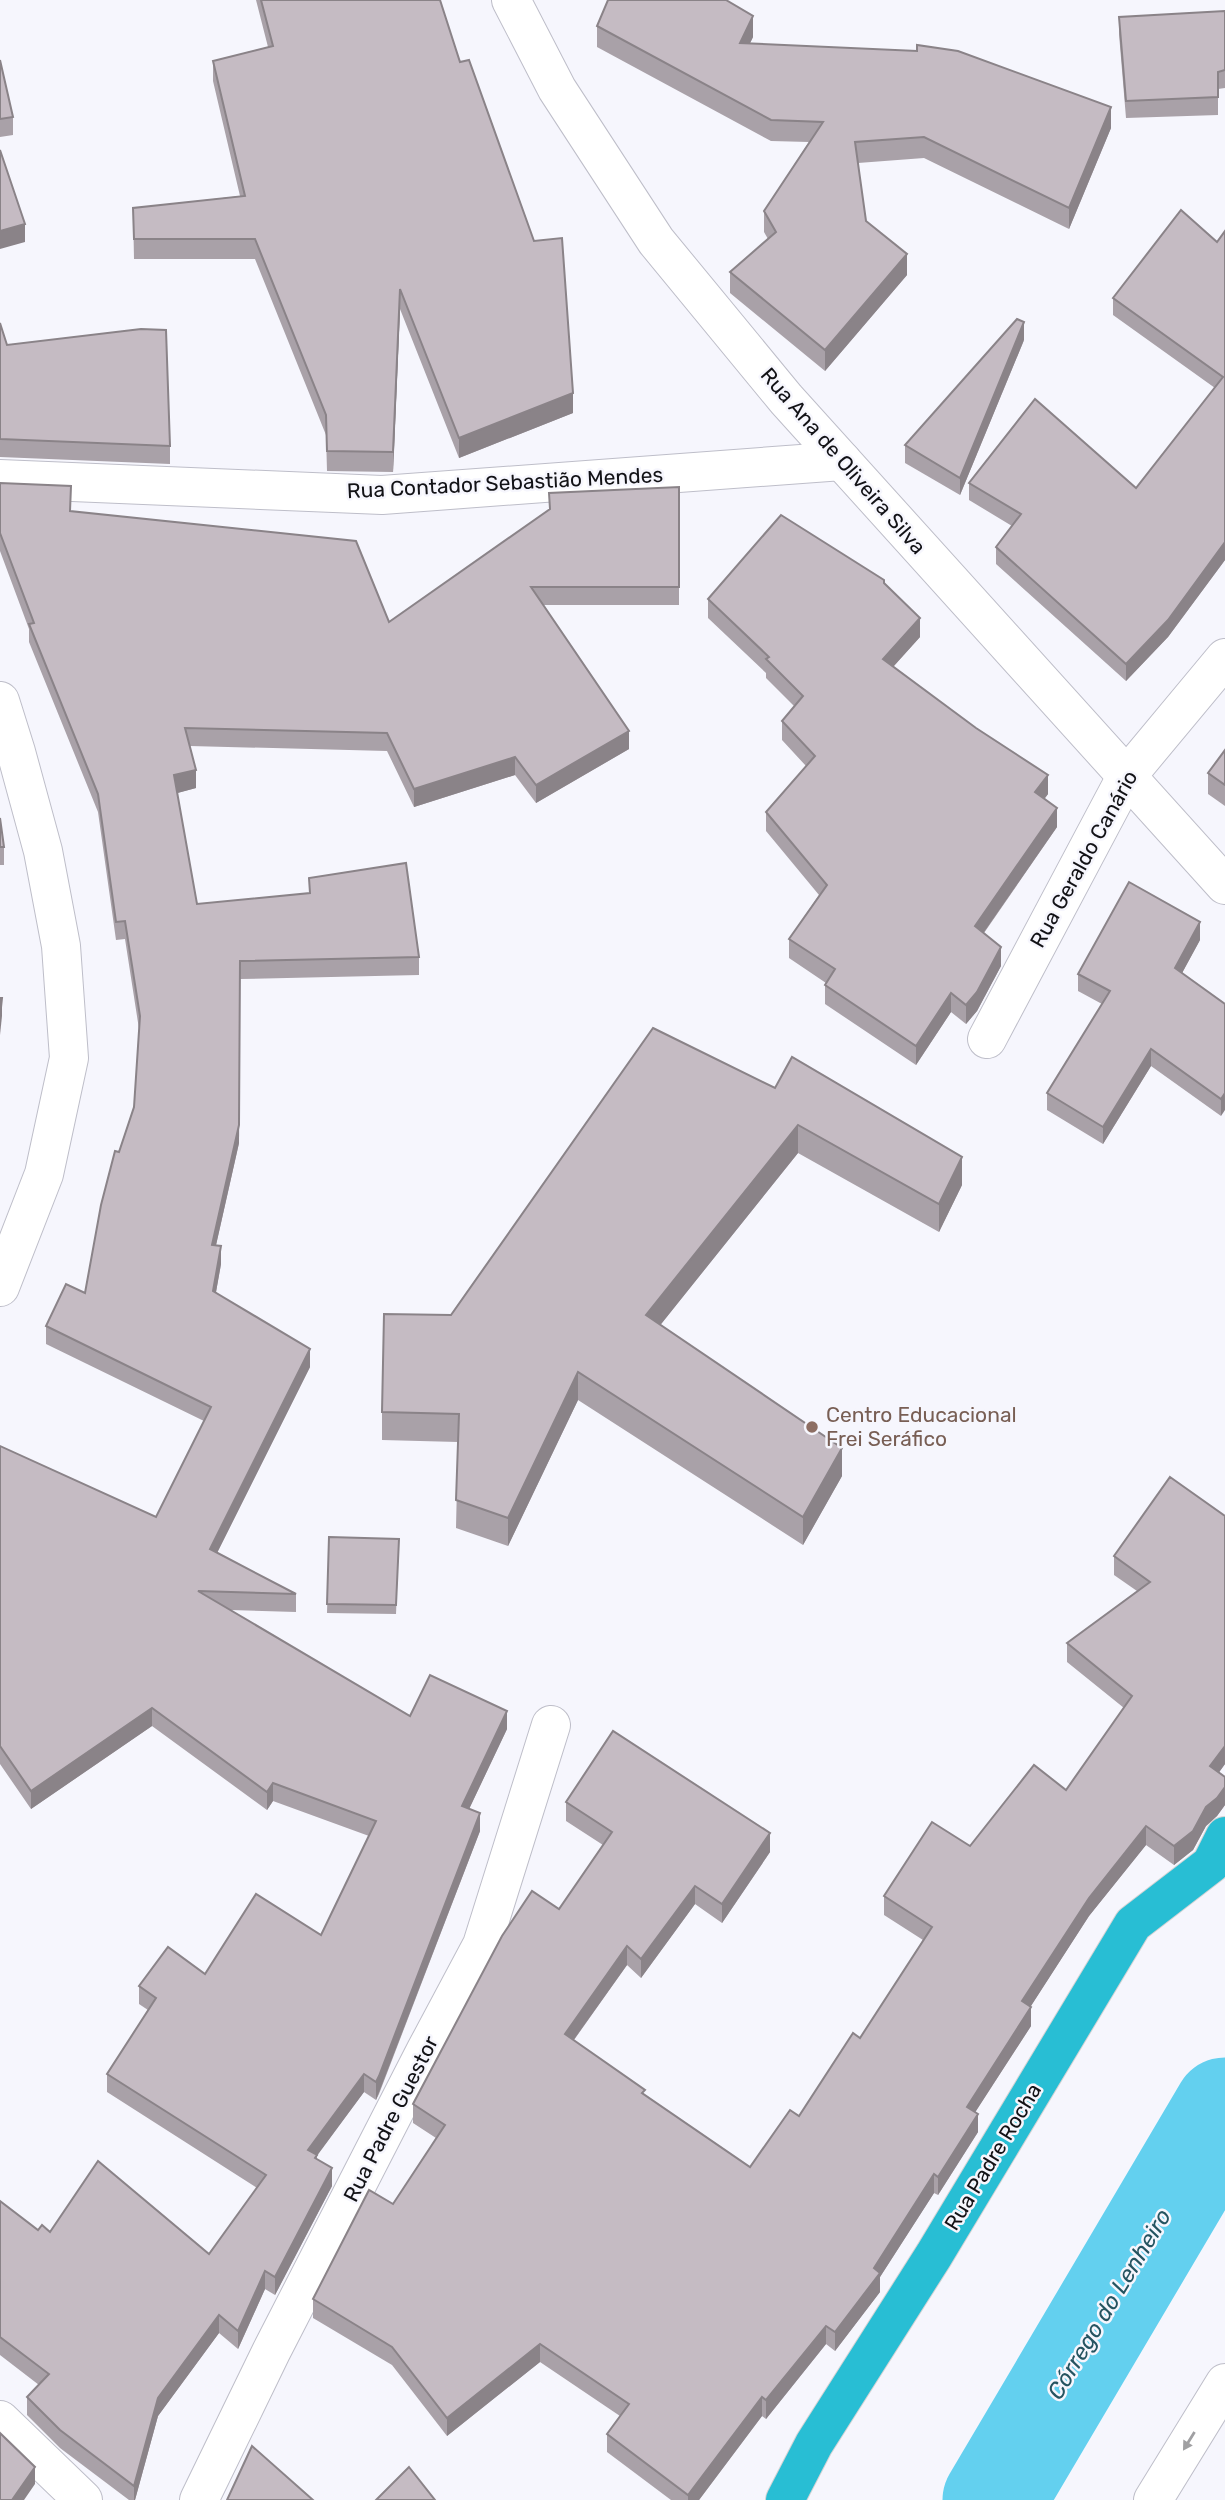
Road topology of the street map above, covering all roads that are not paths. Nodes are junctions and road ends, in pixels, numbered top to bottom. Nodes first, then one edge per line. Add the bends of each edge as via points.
1 (511, 0) edge
2 (842, 461) junction
3 (0, 479) edge
4 (1225, 658) edge
5 (0, 701) edge
6 (1126, 777) junction
7 (1225, 885) edge
8 (987, 1039) dead end
9 (0, 1287) edge
10 (551, 1725) dead end
11 (1225, 1836) edge
12 (1225, 2383) edge
13 (0, 2420) edge
14 (83, 2500) edge
15 (200, 2500) edge
16 (785, 2500) edge
17 (1153, 2500) edge

1 - 2 street, Rua Ana de Oliveira Silva via 557,89 656,241
2 - 3 street, Rua Contador Sebastião Mendes via 382,495
2 - 6 street, Rua Ana de Oliveira Silva
4 - 6 street, Rua Geraldo Canário
5 - 9 street via 48,878 61,946 69,1058 44,1174
6 - 7 street, Rua Ana de Oliveira Silva
6 - 8 street, Rua Geraldo Canário
10 - 15 street, Rua Padre Guestor via 482,1945
11 - 16 highway, Rua Padre Rocha via 1211,1864 1133,1924 814,2444
12 -> 17 street
13 - 14 street

